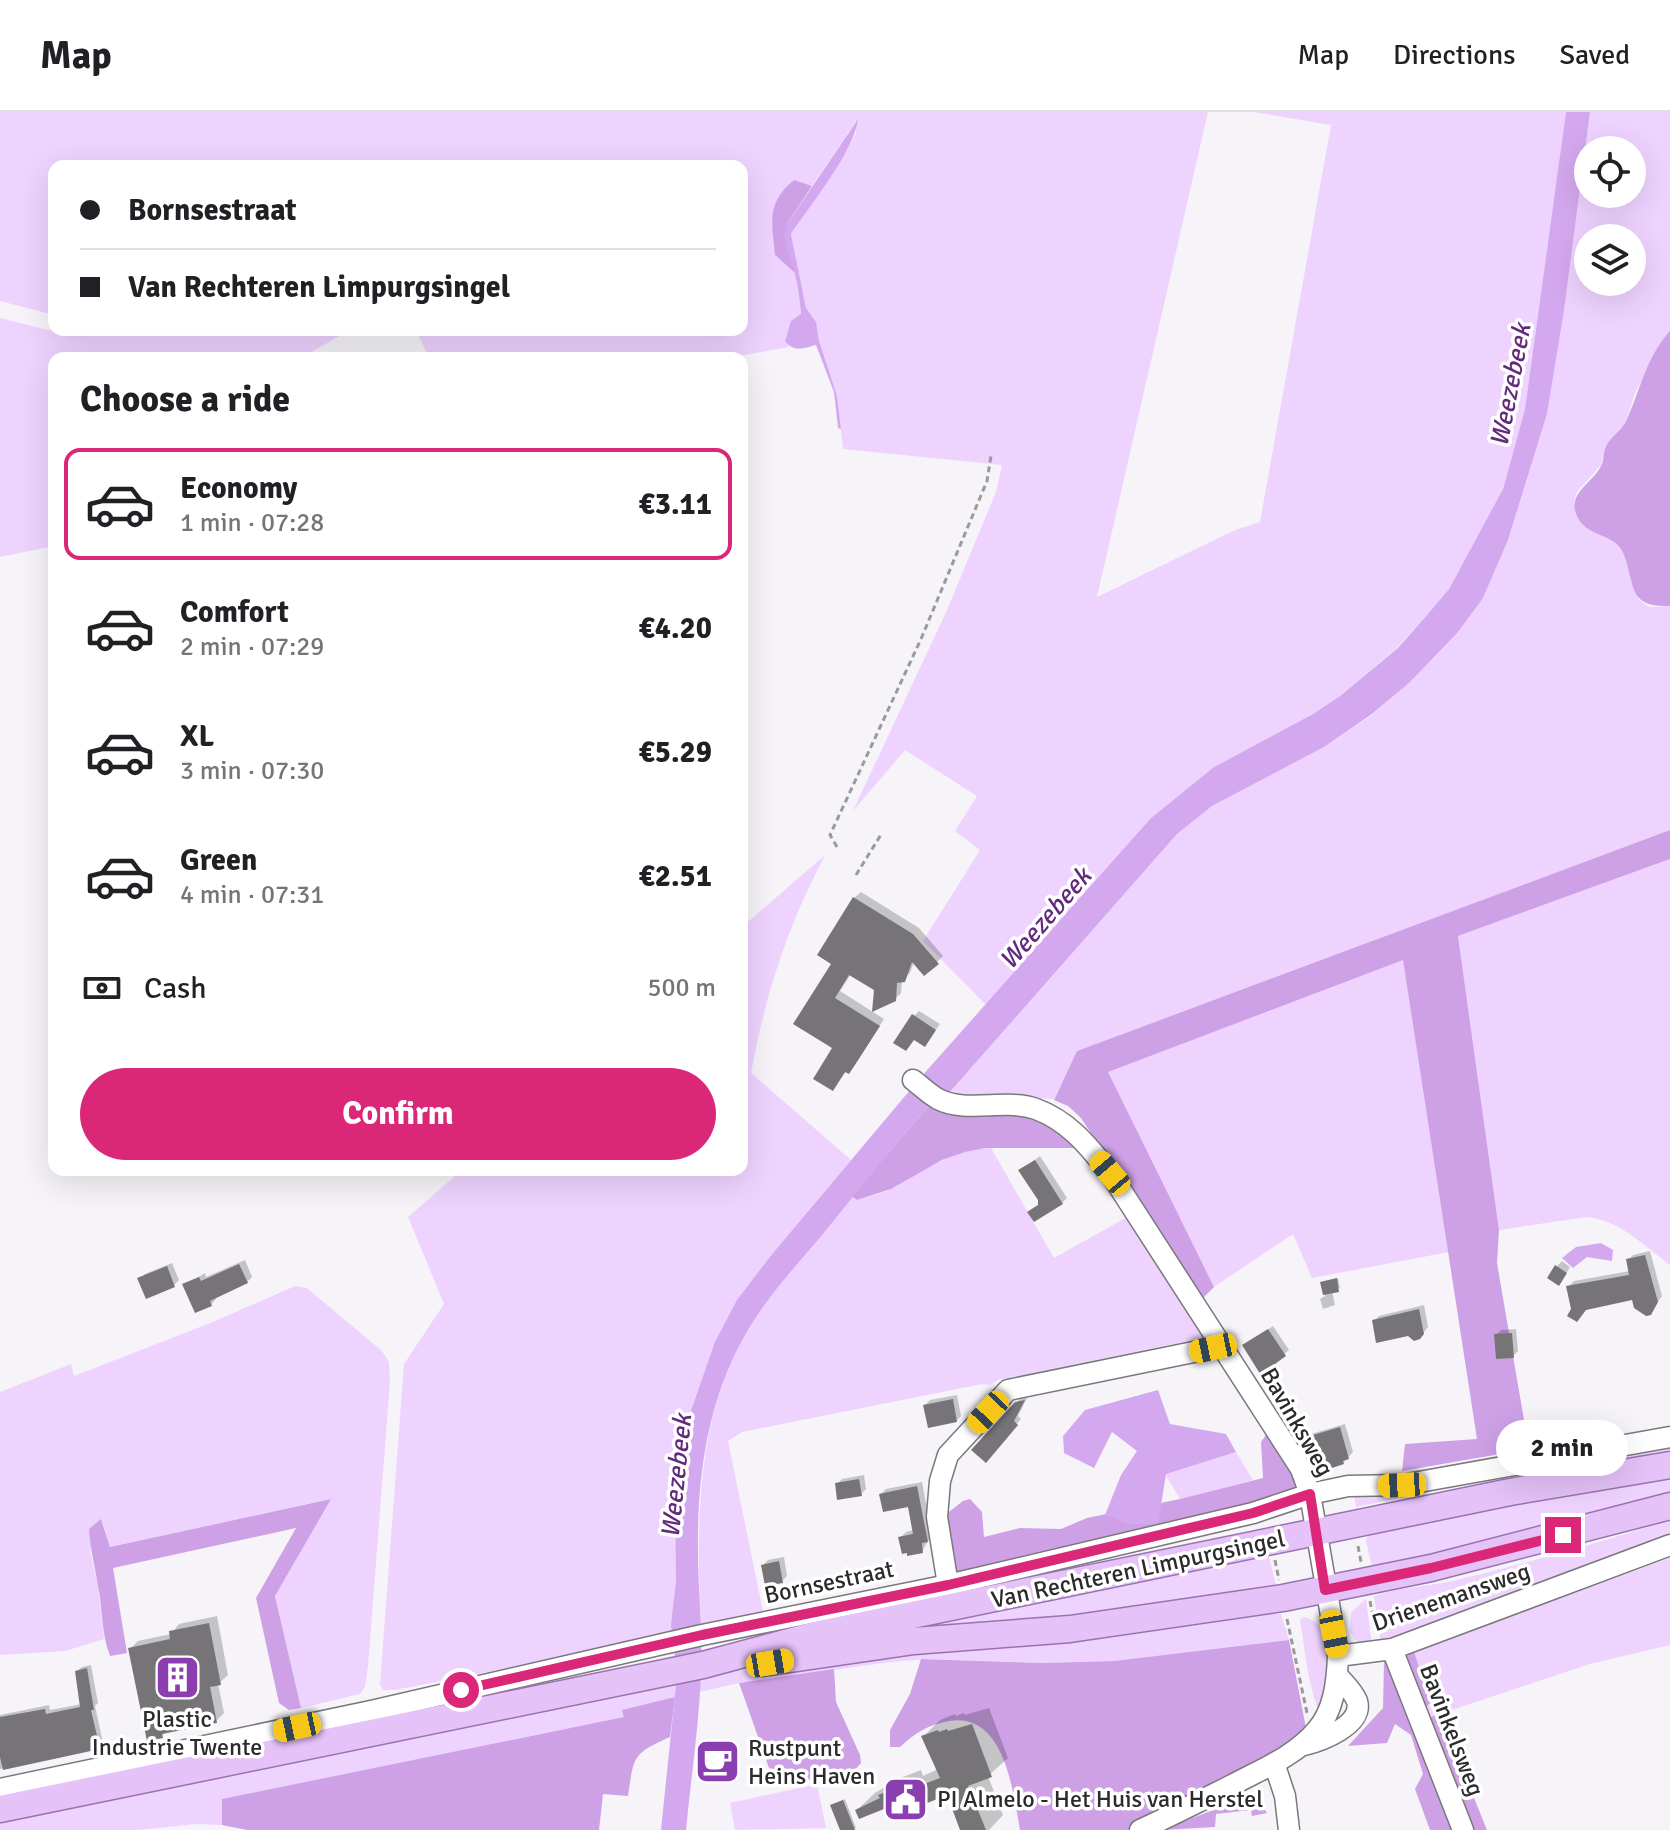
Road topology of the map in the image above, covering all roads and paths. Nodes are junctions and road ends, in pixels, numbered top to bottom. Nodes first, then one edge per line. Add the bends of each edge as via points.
1 (991, 456) dead end
2 (882, 833) dead end
3 (837, 847) dead end
4 (856, 875) dead end
5 (913, 1080) dead end
6 (1220, 1345) junction
7 (1670, 1437) edge
8 (1670, 1465) edge
9 (1310, 1494) junction
10 (1670, 1506) edge
11 (1315, 1532) junction
12 (1271, 1541) junction
13 (1670, 1545) edge
14 (948, 1585) junction
15 (1325, 1590) junction
16 (1283, 1598) junction
17 (1392, 1649) junction
18 (703, 1665) junction
19 (1338, 1666) junction
20 (1317, 1730) junction
21 (1301, 1746) junction
22 (1274, 1763) junction
23 (0, 1789) edge
24 (0, 1809) edge
25 (1140, 1830) edge
26 (1289, 1830) edge
27 (1463, 1830) edge

1 - 3 path via 987,481 933,611 830,835
2 - 4 path
5 - 6 street, Bavinksweg via 952,1103 1033,1108 1082,1139 1110,1173
6 - 9 street, Bavinksweg via 1301,1469
6 - 14 street via 1008,1390 948,1455 937,1517
7 - 9 street, Bornsestraat via 1402,1485 1348,1486
8 - 11 main road, Van Rechteren Limpurgsingel
9 - 11 street, Bavinksweg
9 - 14 street, Bornsestraat via 1253,1513
10 - 15 main road, Van Rechteren Limpurgsingel via 1460,1562
11 - 12 main road, Van Rechteren Limpurgsingel
11 - 15 street
12 - 16 path
12 - 18 main road, Van Rechteren Limpurgsingel via 815,1635
13 - 17 street, Drienemansweg
14 - 23 street, Bornsestraat
15 - 16 main road, Van Rechteren Limpurgsingel
15 - 19 street
16 - 18 main road, Van Rechteren Limpurgsingel via 1070,1629 914,1641 770,1663
16 - 20 path via 1308,1720
17 - 19 street, Drienemansweg
17 - 27 street, Bavinkelsweg
18 - 24 main road, Van Rechteren Limpurgsingel
19 - 20 street via 1333,1697
19 - 21 street via 1358,1705 1356,1714 1327,1740
20 - 21 street
21 - 22 street
22 - 25 street
22 - 26 street

